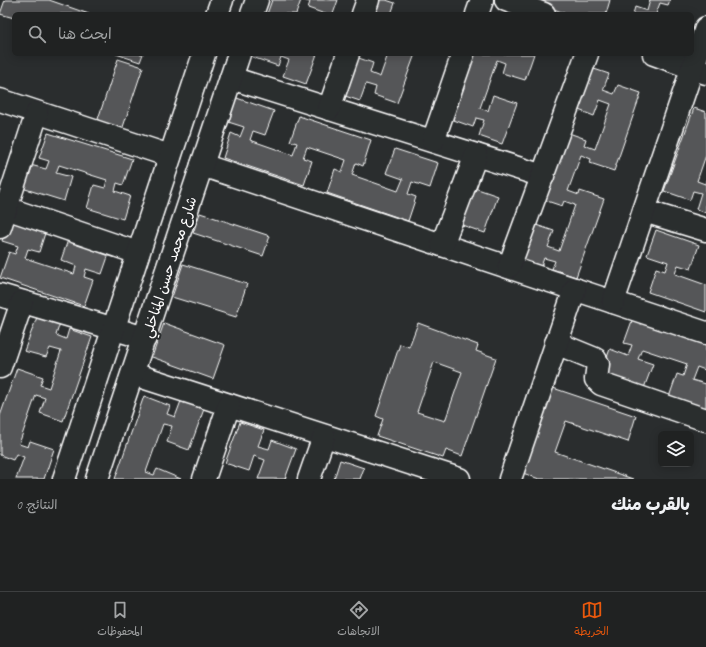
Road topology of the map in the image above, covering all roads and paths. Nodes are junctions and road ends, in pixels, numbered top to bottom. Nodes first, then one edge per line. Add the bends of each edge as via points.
1 (257, 0) edge
2 (368, 0) edge
3 (482, 0) edge
4 (506, 0) edge
5 (253, 12) edge
6 (364, 12) edge
7 (478, 12) edge
8 (539, 12) edge
9 (706, 28) edge
10 (203, 56) edge
11 (238, 56) edge
12 (347, 56) edge
13 (462, 56) edge
14 (587, 56) edge
15 (659, 56) edge
16 (699, 71) edge
17 (231, 78) junction
18 (0, 100) edge
19 (329, 109) junction
20 (38, 113) junction
21 (432, 141) junction
22 (476, 155) junction
23 (170, 156) junction
24 (202, 165) junction
25 (543, 176) junction
26 (644, 211) junction
27 (3, 217) edge
28 (706, 230) edge
29 (442, 245) junction
30 (138, 253) junction
31 (509, 267) junction
32 (575, 289) junction
33 (0, 295) edge
34 (22, 302) junction
35 (614, 302) junction
36 (113, 329) junction
37 (706, 333) edge
38 (145, 338) junction
39 (556, 343) junction
40 (0, 367) edge
41 (133, 374) junction
42 (229, 405) junction
43 (706, 420) edge
44 (324, 436) junction
45 (413, 472) edge
46 (64, 479) edge
47 (97, 479) edge
48 (204, 479) edge
49 (309, 479) edge
50 (459, 479) edge
51 (510, 479) edge

1 - 5 street
2 - 6 street
3 - 7 street
4 - 8 street
9 - 16 street
10 - 23 street
11 - 17 street, شارع محمد حسن المناخلي
12 - 19 street
13 - 21 street
14 - 25 street
15 - 16 street
16 - 26 street
17 - 19 street
17 - 24 street, شارع محمد حسن المناخلي
18 - 20 street
19 - 21 street
20 - 23 street
20 - 27 street
21 - 22 street
22 - 25 street
22 - 29 street
23 - 30 street
24 - 29 street
24 - 38 street, شارع محمد حسن المناخلي
25 - 31 street
26 - 28 street
26 - 35 street
27 - 30 street
29 - 31 street
30 - 36 street
31 - 32 street
32 - 35 street
32 - 39 street
33 - 34 street
34 - 36 street
34 - 40 street
35 - 37 street
36 - 38 street
36 - 46 street
38 - 41 street, شارع محمد حسن المناخلي
39 - 43 street via 595,359 598,364 596,379 601,384
39 - 51 street
41 - 42 street
41 - 47 street, شارع محمد حسن المناخلي
42 - 44 street
42 - 48 street
44 - 45 street
44 - 49 street
45 - 50 street

